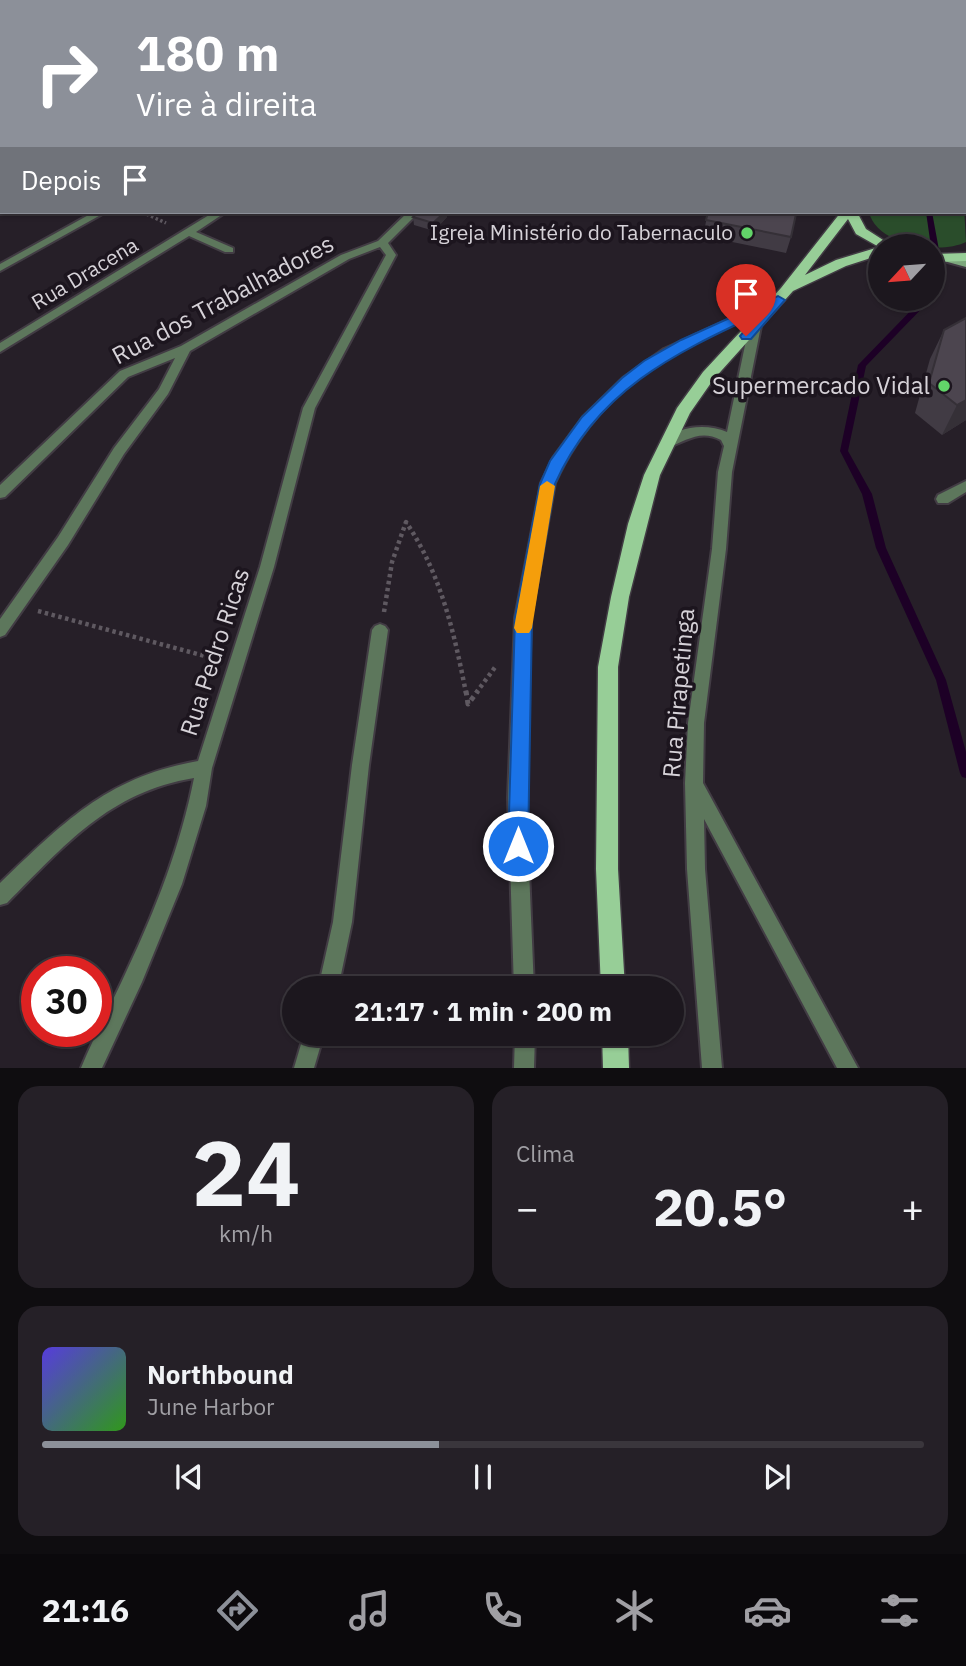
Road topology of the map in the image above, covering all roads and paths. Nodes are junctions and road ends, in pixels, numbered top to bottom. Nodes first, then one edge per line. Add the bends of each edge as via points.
1 (97, 214) edge
2 (218, 214) edge
3 (412, 214) edge
4 (847, 214) edge
5 (850, 214) edge
6 (190, 233) junction
7 (868, 235) edge
8 (382, 243) junction
9 (229, 250) dead end
10 (868, 255) edge
11 (966, 257) edge
12 (945, 259) edge
13 (948, 259) junction
14 (966, 264) edge
15 (0, 268) edge
16 (782, 295) junction
17 (755, 326) junction
18 (0, 348) edge
19 (185, 349) junction
20 (667, 443) junction
21 (730, 447) junction
22 (966, 486) edge
23 (0, 494) edge
24 (943, 499) dead end
25 (18, 605) junction
26 (380, 630) joint
27 (0, 631) edge
28 (523, 640) junction
29 (237, 664) junction
30 (204, 768) junction
31 (694, 783) junction
32 (0, 896) edge
33 (332, 976) edge
34 (523, 976) edge
35 (612, 976) edge
36 (310, 1046) edge
37 (525, 1046) edge
38 (615, 1046) edge
39 (91, 1068) edge
40 (304, 1068) edge
41 (524, 1068) edge
42 (616, 1068) edge
43 (712, 1068) edge
44 (848, 1068) edge

1 - 15 street
2 - 6 street, Rua Dracena
3 - 8 street
4 - 16 main road
5 - 7 main road
6 - 9 street
6 - 18 street, Rua Dracena
8 - 19 street, Rua dos Trabalhadores via 345,257
8 - 29 street, Rua Pedro Ricas via 391,256 309,408 268,567
10 - 16 main road via 841,263
11 - 13 main road
12 - 13 main road
13 - 14 street
16 - 17 main road
16 - 28 street via 649,364 587,420 548,484
17 - 20 main road via 708,376
17 - 21 street, Rua Pirapetinga
19 - 23 street, Rua dos Trabalhadores via 124,374
19 - 25 street via 164,391
20 - 21 street via 689,432 708,430 723,435
20 - 35 main road via 637,524 608,667 607,869
21 - 31 street, Rua Pirapetinga via 699,688
22 - 24 street
25 - 27 street
25 - 29 path
26 - 28 path via 406,522 435,569 468,704 508,649
26 - 33 street
28 - 34 street via 517,810
29 - 30 street, Rua Pedro Ricas
30 - 32 street via 156,778 116,795 75,823
30 - 39 street, Rua Pedro Ricas via 173,884
31 - 43 street, Rua Pirapetinga
31 - 44 street
36 - 40 street
37 - 41 street
38 - 42 main road

